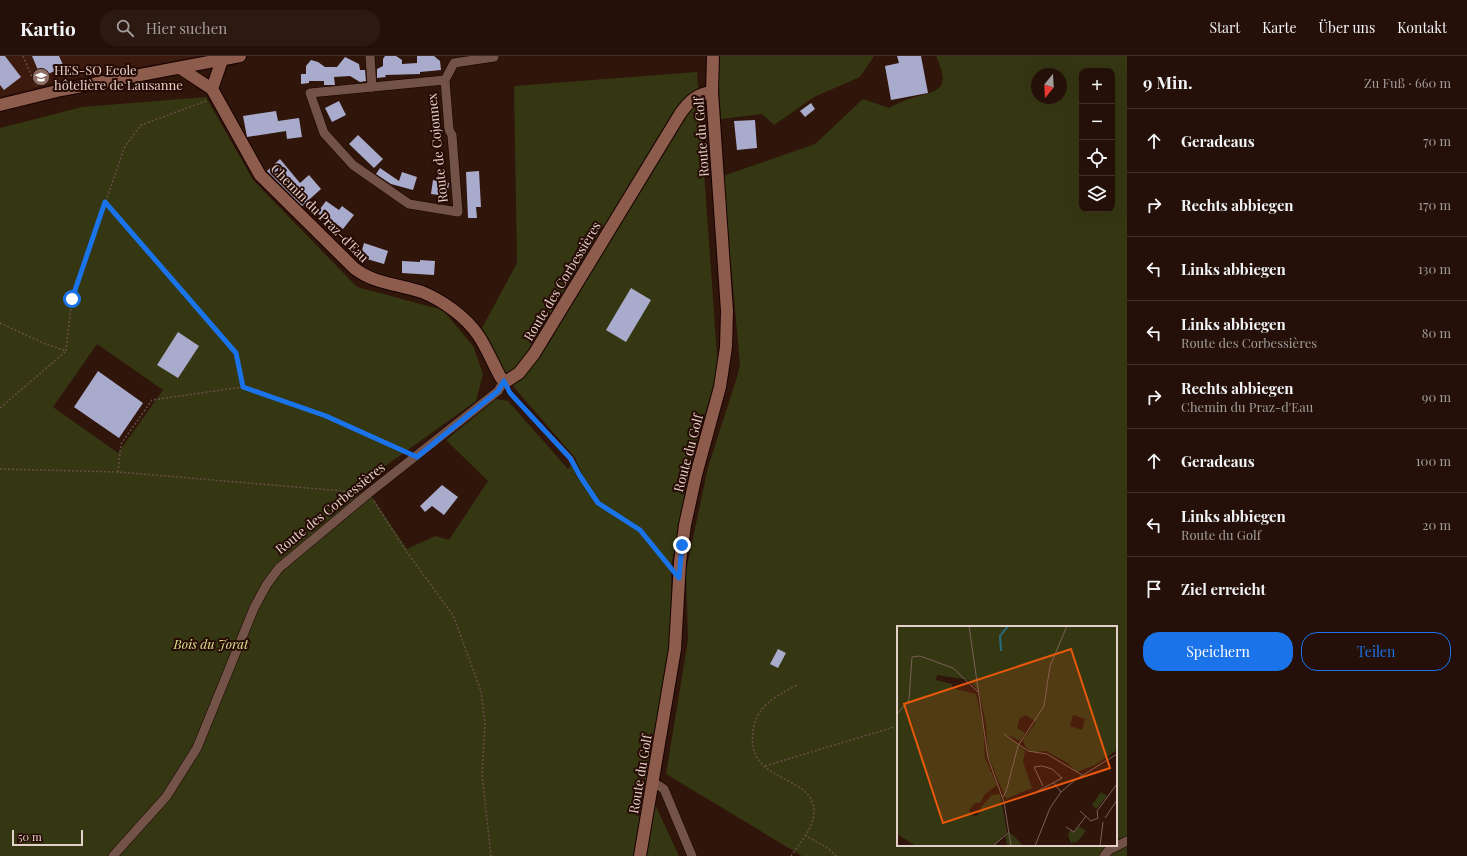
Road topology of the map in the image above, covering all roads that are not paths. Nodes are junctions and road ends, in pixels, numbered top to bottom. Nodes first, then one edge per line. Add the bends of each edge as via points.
1 (240, 56) edge
2 (370, 56) edge
3 (713, 56) edge
4 (494, 57) dead end
5 (222, 60) junction
6 (180, 68) junction
7 (445, 80) junction
8 (372, 87) junction
9 (712, 92) junction
10 (215, 93) junction
11 (0, 105) edge
12 (504, 381) junction
13 (580, 476) road end
14 (653, 782) junction
15 (1127, 841) edge
16 (113, 856) edge
17 (640, 856) edge
18 (692, 856) edge
19 (1104, 856) edge

1 - 5 street
2 - 8 street
3 - 9 street, Route du Golf
4 - 7 street, Route de Cojonnex via 454,63
5 - 6 street
5 - 10 street
6 - 10 street, Chemin du Praz-d'Eau
6 - 11 street via 61,90
7 - 8 street, Route de Cojonnex
7 - 8 street, Route de Cojonnex via 458,212 409,204 353,165 324,133 310,94
9 - 12 street, Route des Corbessières via 698,95 688,102 534,354 514,378
9 - 14 street, Route du Golf via 728,327 720,387 686,518 679,578 676,649
10 - 12 street, Chemin du Praz-d'Eau via 260,175 279,195 361,273 375,280 423,293 458,314 478,334
12 - 13 lane, Chemin du Praz-d'Eau via 510,393 570,458
12 - 16 street, Route des Corbessières via 498,391 279,568 254,608 196,748 166,797
14 - 17 street, Route du Golf
14 - 18 street via 664,789
15 - 19 street via 1109,850

